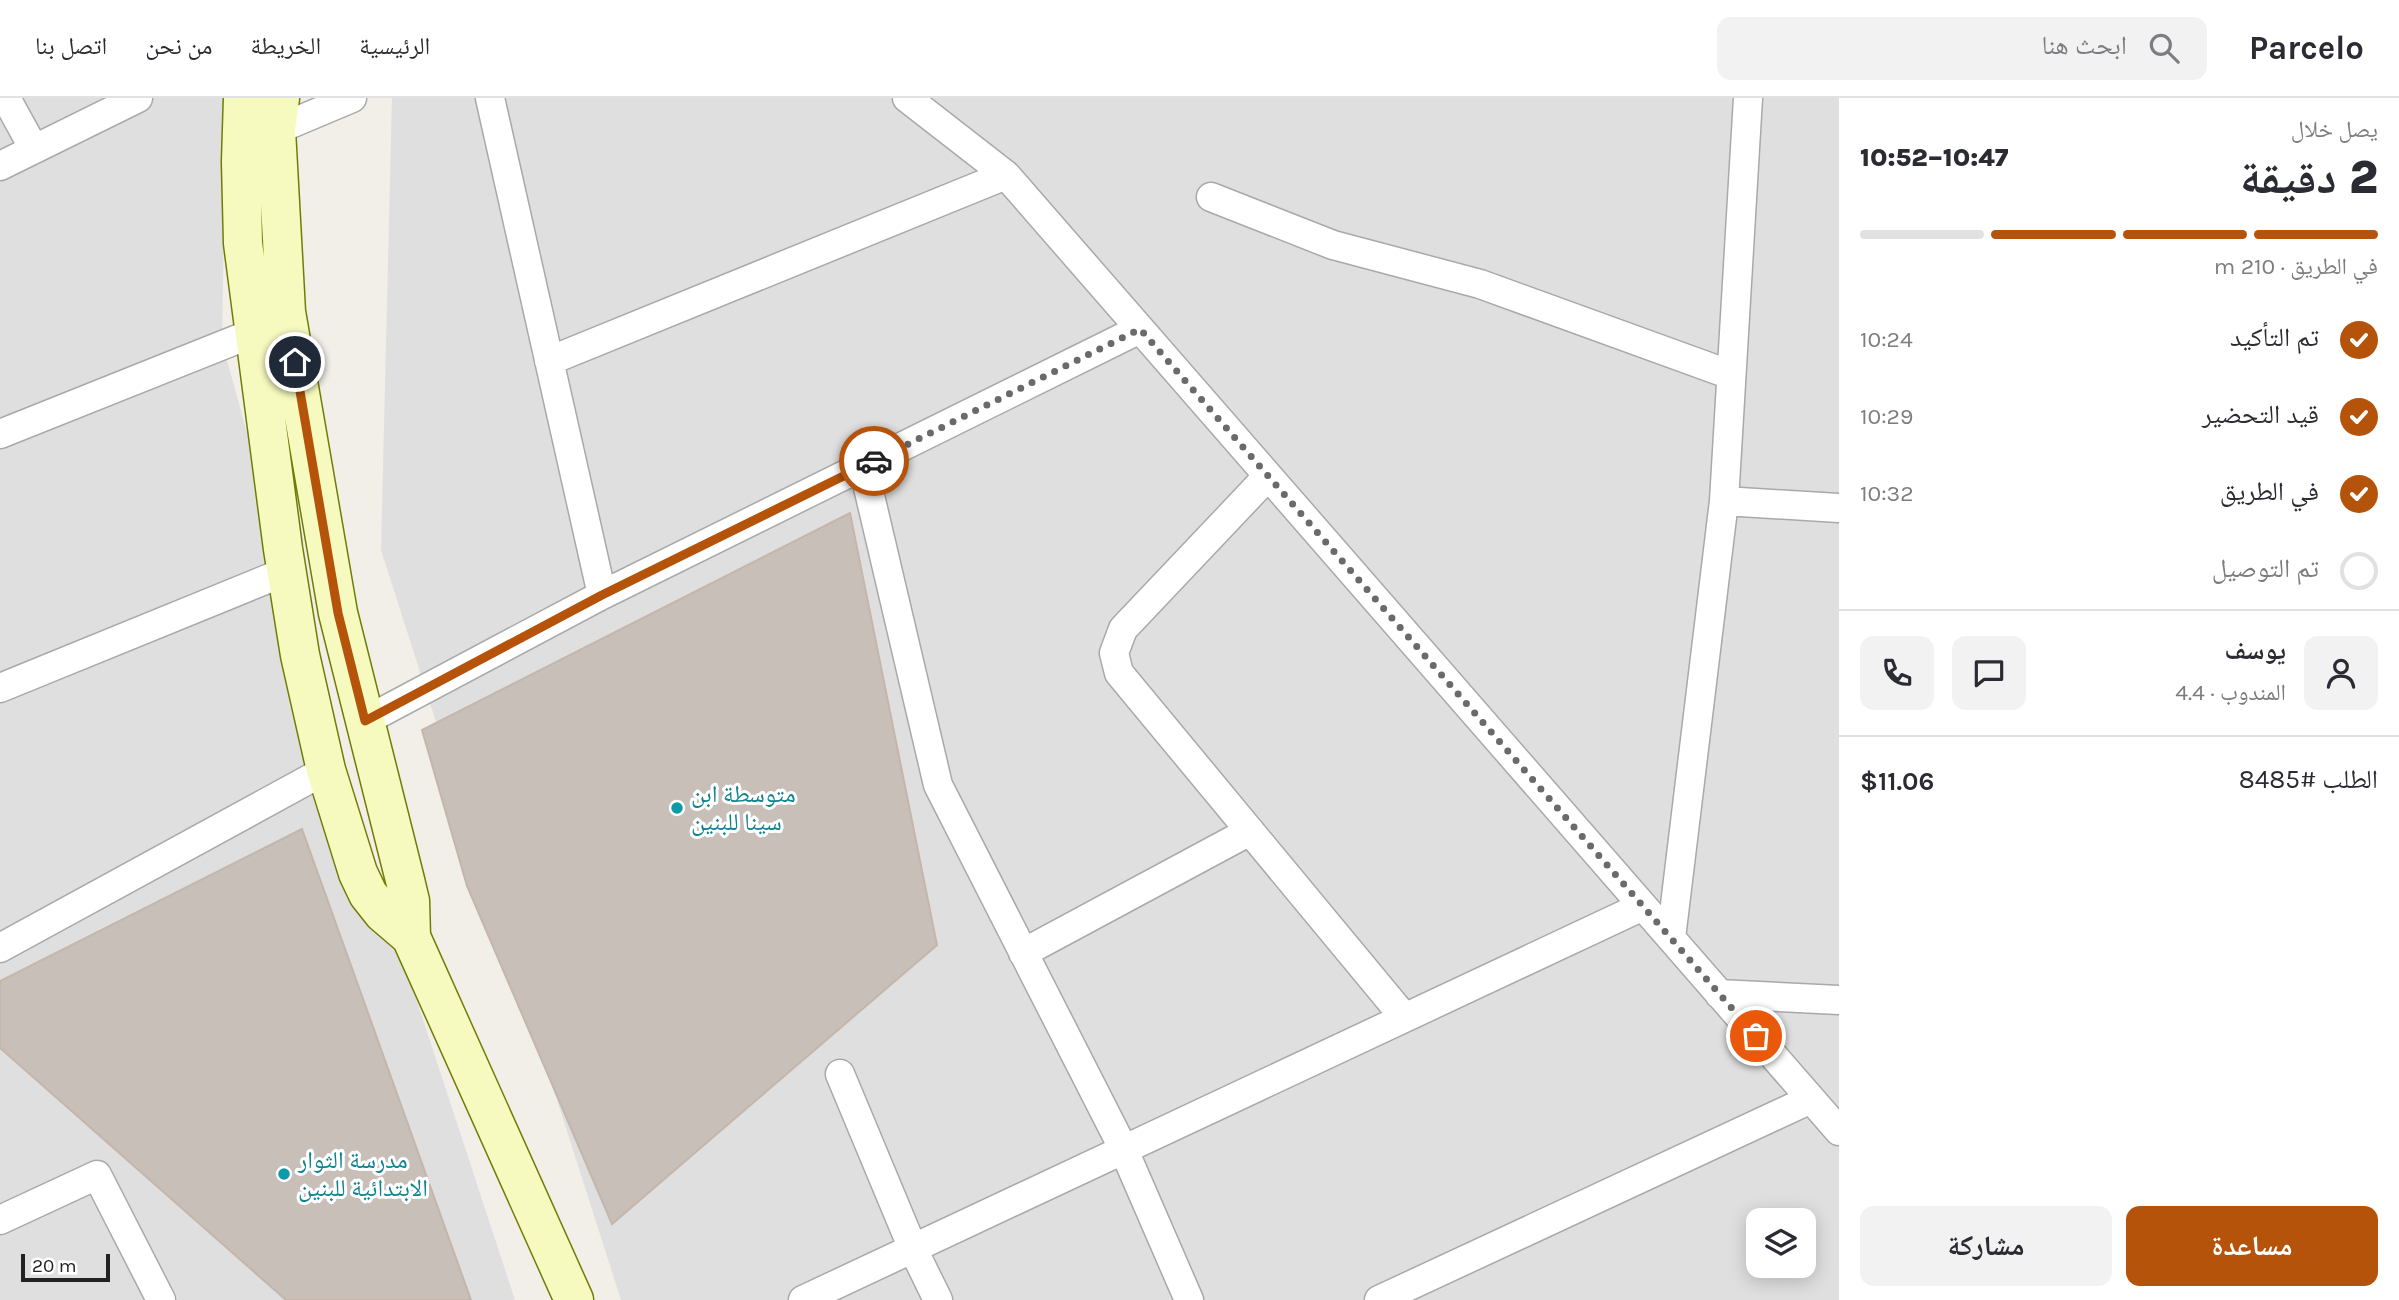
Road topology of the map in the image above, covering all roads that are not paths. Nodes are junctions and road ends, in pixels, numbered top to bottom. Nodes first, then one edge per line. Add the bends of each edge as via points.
1 (6, 98) edge
2 (138, 98) edge
3 (243, 98) edge
4 (352, 98) edge
5 (491, 98) edge
6 (907, 98) edge
7 (1748, 98) edge
8 (278, 114) edge
9 (34, 149) junction
10 (0, 166) edge
11 (1006, 175) junction
12 (1210, 197) dead end
13 (1140, 329) junction
14 (253, 333) junction
15 (549, 361) junction
16 (1731, 375) junction
17 (0, 434) edge
18 (863, 466) junction
19 (1268, 476) junction
20 (1724, 501) junction
21 (1839, 508) edge
22 (287, 571) junction
23 (602, 595) junction
24 (0, 688) edge
25 (365, 721) junction
26 (326, 771) junction
27 (1250, 831) junction
28 (1643, 906) junction
29 (411, 937) junction
30 (1671, 938) junction
31 (0, 948) edge
32 (1023, 953) junction
33 (1719, 994) junction
34 (1839, 1000) edge
35 (1404, 1017) junction
36 (840, 1074) dead end
37 (1811, 1099) junction
38 (1839, 1131) edge
39 (1122, 1148) junction
40 (0, 1220) edge
41 (913, 1249) junction
42 (161, 1300) edge
43 (574, 1300) edge
44 (803, 1300) edge
45 (938, 1300) edge
46 (1189, 1300) edge
47 (1379, 1300) edge

1 - 9 street
2 - 9 street
3 - 14 main road via 243,243
4 - 8 street
5 - 15 street
6 - 11 street
7 - 16 street
8 - 25 main road via 286,312 338,613
9 - 10 street
11 - 13 street
11 - 15 street
12 - 16 street via 1333,245 1480,284
13 - 18 street
13 - 19 street
14 - 17 street
14 - 22 main road
15 - 23 street
16 - 20 street
18 - 23 street
18 - 32 street via 938,785
19 - 27 street via 1123,629 1114,653 1119,673
19 - 28 street
20 - 21 street
20 - 30 street
22 - 24 street
22 - 26 main road
23 - 25 street
25 - 29 main road via 410,901
26 - 29 main road via 368,894
26 - 31 street
27 - 32 street
27 - 35 street
28 - 30 street
28 - 35 street
29 - 43 main road
30 - 33 street
32 - 39 street
33 - 34 street
33 - 37 street
35 - 39 street
36 - 41 street
37 - 38 street
37 - 47 street
39 - 41 street
39 - 46 street
40 - 42 street via 97,1175
41 - 44 street
41 - 45 street

